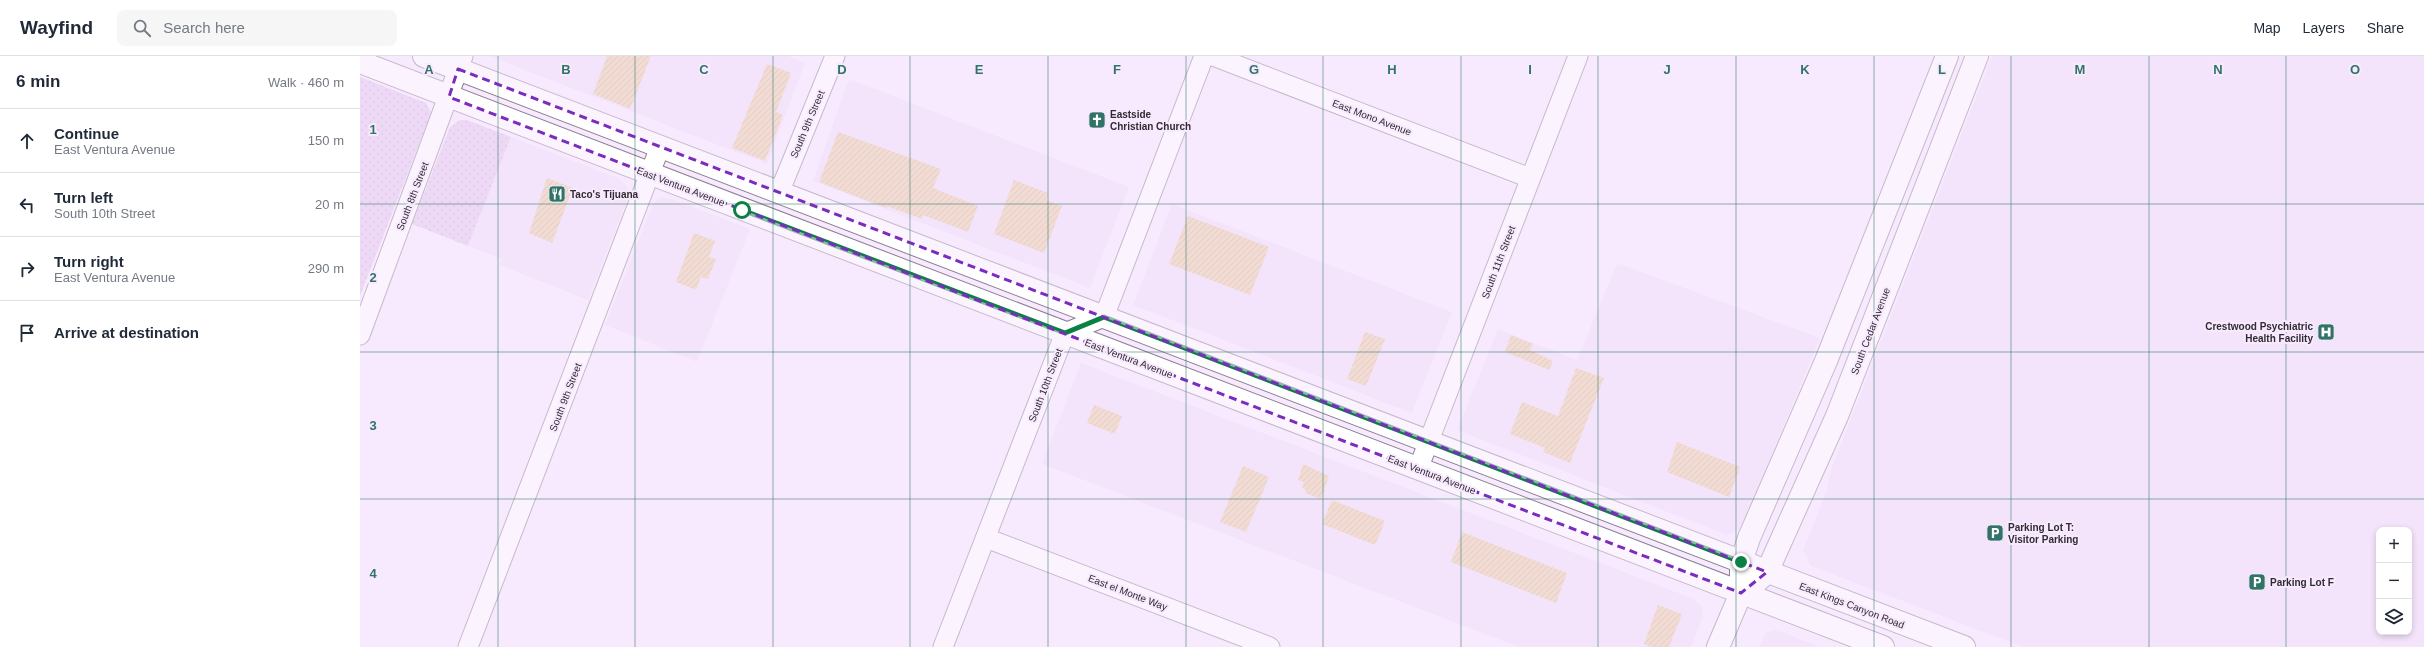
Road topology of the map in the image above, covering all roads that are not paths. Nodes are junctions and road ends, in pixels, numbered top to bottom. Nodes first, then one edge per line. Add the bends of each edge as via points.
1 (424, 56) edge
2 (835, 56) edge
3 (1204, 56) edge
4 (1213, 56) edge
5 (1578, 56) edge
6 (1947, 56) edge
7 (1977, 56) edge
8 (360, 62) edge
9 (461, 63) edge
10 (449, 97) junction
11 (660, 147) junction
12 (650, 174) junction
13 (1530, 178) junction
14 (779, 193) junction
15 (1104, 317) junction
16 (1065, 333) junction
17 (360, 335) edge
18 (1429, 442) junction
19 (1418, 469) junction
20 (986, 538) junction
21 (1741, 562) junction
22 (1767, 572) junction
23 (1741, 594) junction
24 (468, 647) edge
25 (943, 647) edge
26 (1270, 647) edge
27 (1718, 647) edge
28 (1883, 647) edge
29 (1964, 647) edge

1 - 9 main road
2 - 14 street, South 9th Street
3 - 15 street
4 - 13 street, East Mono Avenue
5 - 13 street, South 11th Street
6 - 21 main road, South Cedar Avenue via 1826,361
7 - 22 main road, South Cedar Avenue via 1837,416
8 - 10 main road, East Ventura Avenue
9 - 10 street, South 8th Street
9 - 11 main road
10 - 12 main road, East Ventura Avenue
10 - 17 street, South 8th Street
11 - 12 street, South 9th Street
11 - 14 main road
12 - 16 main road, East Ventura Avenue
12 - 24 street, South 9th Street
13 - 18 street, South 11th Street
14 - 15 main road
15 - 16 street
15 - 18 main road
16 - 19 main road, East Ventura Avenue
16 - 20 street, South 10th Street
18 - 19 street, South 11th Street
18 - 21 main road
19 - 23 main road, East Ventura Avenue
20 - 25 street, South 10th Street
20 - 26 street, East el Monte Way
21 - 22 main road, East Kings Canyon Road
21 - 23 main road, South Cedar Avenue
22 - 23 main road, South Cedar Avenue
22 - 29 main road, East Kings Canyon Road
23 - 27 main road, South Cedar Avenue
23 - 28 main road

